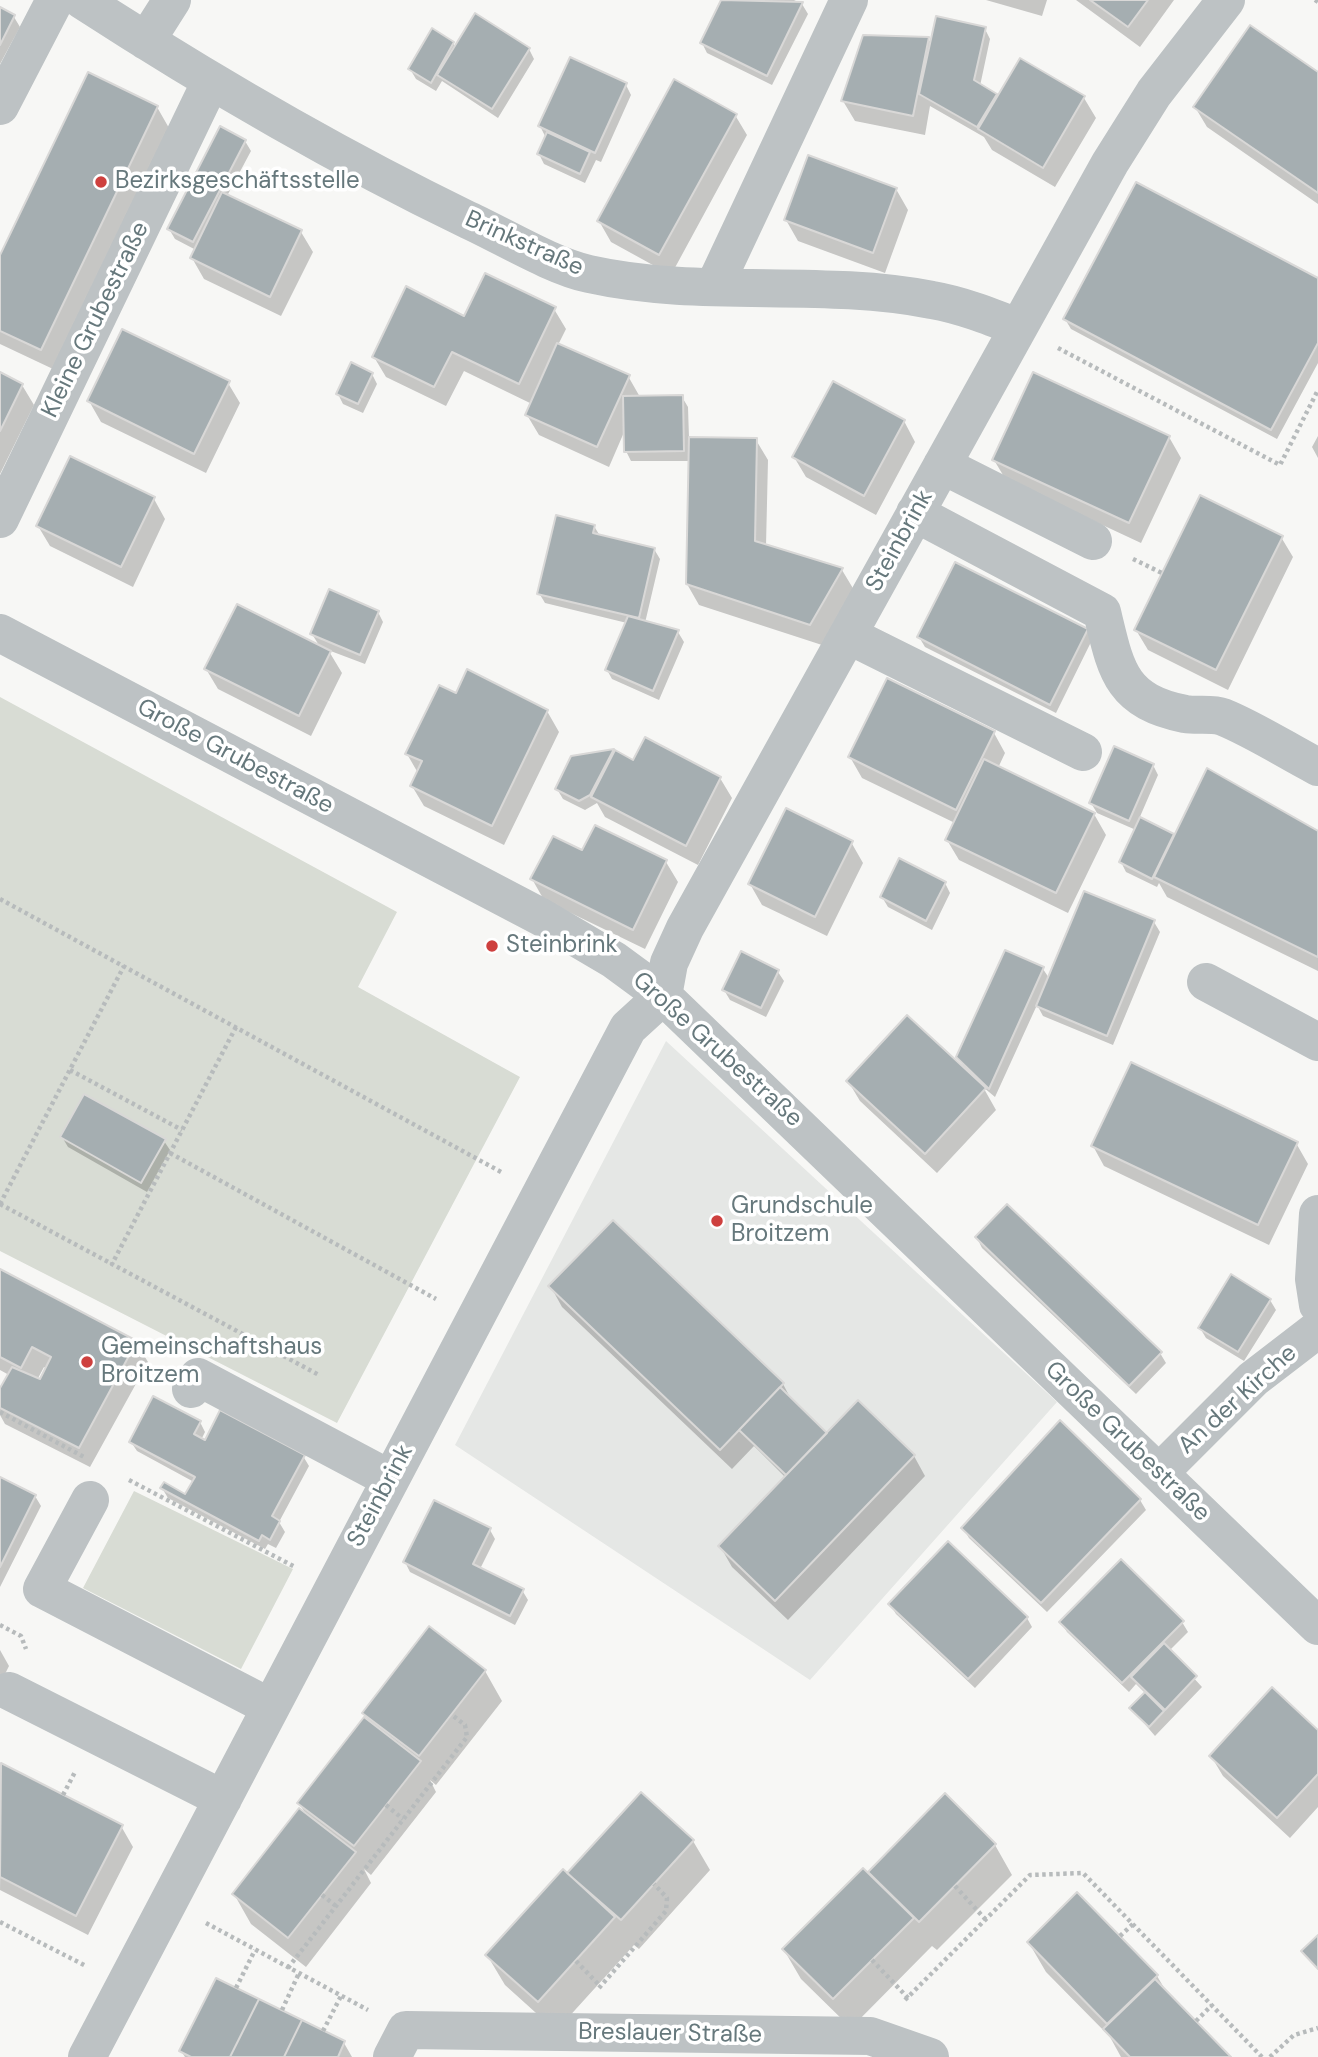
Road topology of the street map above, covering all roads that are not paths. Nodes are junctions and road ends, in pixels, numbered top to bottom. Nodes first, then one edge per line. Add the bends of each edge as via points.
1 (55, 0) edge
2 (82, 0) edge
3 (172, 0) edge
4 (849, 0) edge
5 (1226, 0) edge
6 (146, 41) junction
7 (210, 83) junction
8 (0, 106) edge
9 (713, 287) junction
10 (1017, 327) junction
11 (942, 465) junction
12 (915, 513) junction
13 (0, 519) edge
14 (1093, 541) dead end
15 (0, 633) edge
16 (848, 635) junction
17 (1083, 752) dead end
18 (1318, 766) edge
19 (1206, 982) dead end
20 (663, 996) junction
21 (1318, 1042) edge
22 (1318, 1214) edge
23 (1318, 1306) edge
24 (1318, 1329) edge
25 (191, 1389) dead end
26 (1159, 1473) junction
27 (390, 1479) junction
28 (90, 1500) dead end
29 (1318, 1626) edge
30 (9, 1691) dead end
31 (270, 1707) junction
32 (223, 1798) junction
33 (399, 2044) edge
34 (87, 2057) edge
35 (930, 2057) edge

1 - 8 street
2 - 6 street, Brinkstraße
3 - 6 street
4 - 9 street
5 - 10 street, Steinbrink via 1154,93
6 - 7 street, Brinkstraße
7 - 9 street, Brinkstraße via 378,177 585,273 643,284
7 - 13 street, Kleine Grubestraße
9 - 10 street, Brinkstraße via 931,299
10 - 11 street, Steinbrink
11 - 12 street, Steinbrink
11 - 14 street
12 - 16 street, Steinbrink
12 - 18 street via 1102,612 1121,677 1140,699 1171,711 1220,716
15 - 20 street, Große Grubestraße via 541,917 614,960
16 - 17 street
16 - 20 street, Steinbrink via 685,928 669,963
19 - 21 street
20 - 26 street, Große Grubestraße
20 - 27 street, Steinbrink via 628,1028
22 - 23 street via 1314,1279
24 - 26 street, An der Kirche via 1253,1379
25 - 27 street via 198,1377
26 - 29 street, Große Grubestraße
27 - 31 street, Steinbrink
28 - 31 street via 42,1589
30 - 32 street
31 - 32 street, Steinbrink
32 - 34 street, Steinbrink
33 - 35 street, Breslauer Straße via 559,2033 870,2036

